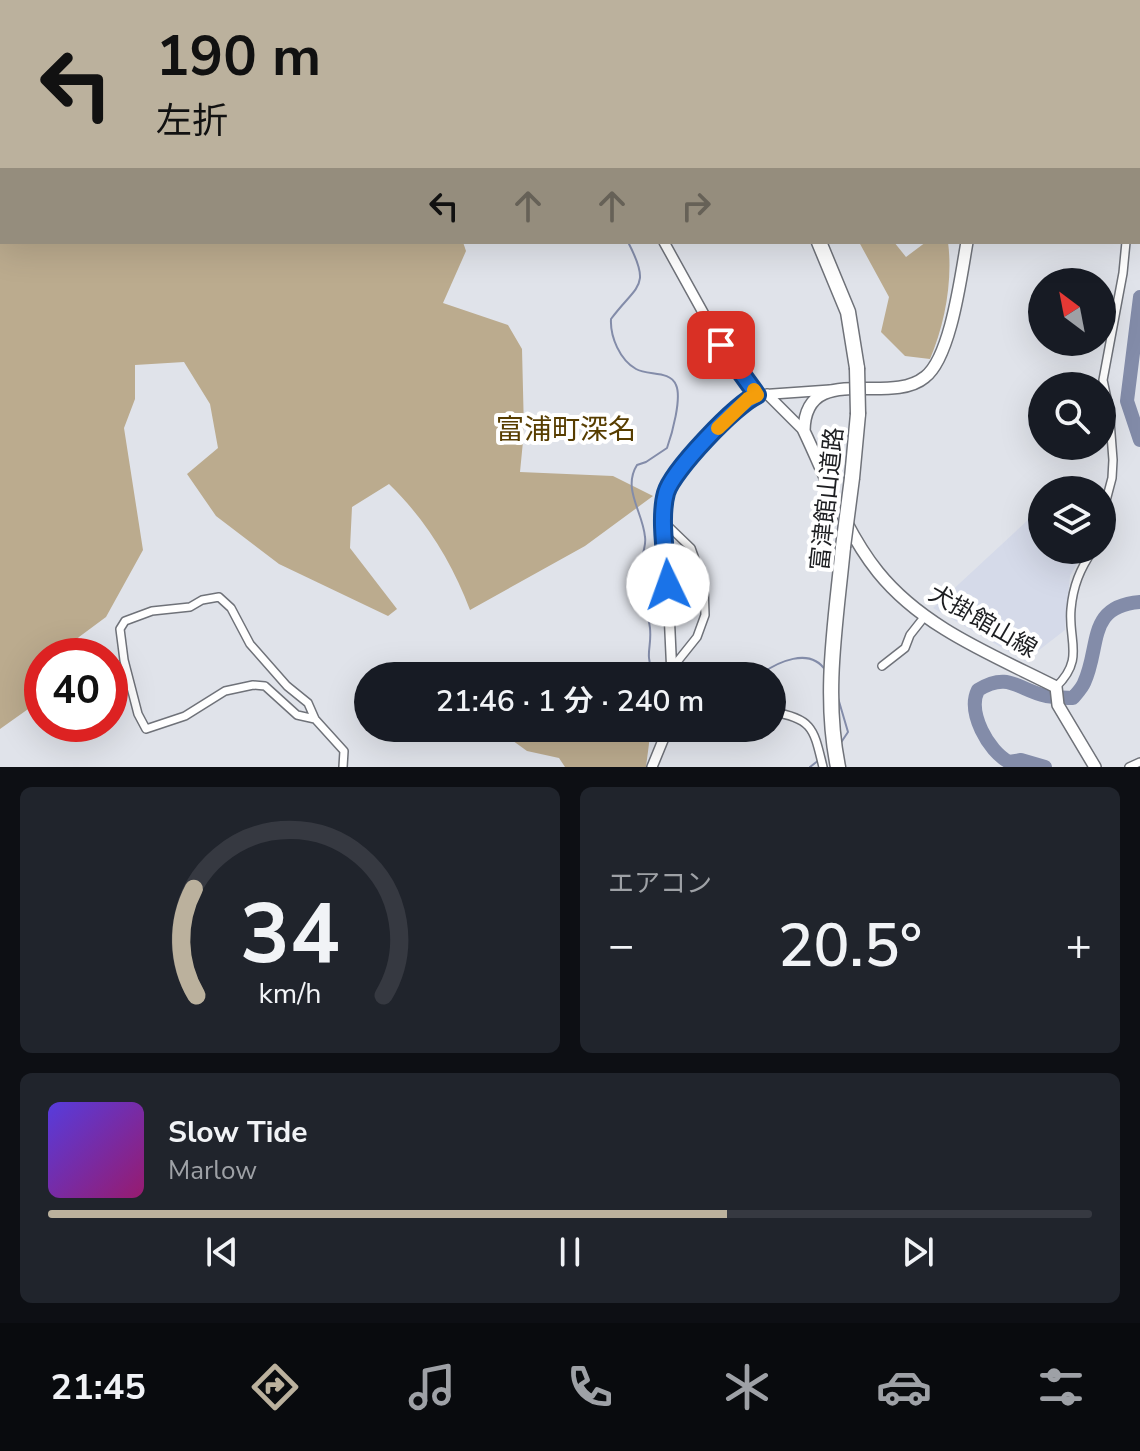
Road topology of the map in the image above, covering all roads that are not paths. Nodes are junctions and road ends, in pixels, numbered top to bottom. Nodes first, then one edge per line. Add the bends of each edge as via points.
1 (665, 244) edge
2 (820, 244) edge
3 (967, 244) edge
4 (1126, 244) edge
5 (830, 390) junction
6 (762, 394) junction
7 (804, 431) junction
8 (1112, 476) edge
9 (665, 523) junction
10 (1083, 564) edge
11 (925, 616) junction
12 (672, 662) edge
13 (679, 662) edge
14 (882, 666) dead end
15 (1056, 688) junction
16 (786, 715) edge
17 (315, 719) junction
18 (663, 742) edge
19 (1140, 762) edge
20 (342, 767) edge
21 (652, 767) edge
22 (823, 767) edge
23 (838, 767) edge
24 (1095, 767) edge
25 (1129, 767) edge

1 - 6 street via 721,345
2 - 23 highway, 富津館山道路, bridge via 848,312 857,368 858,414 830,698
3 - 5 main road via 946,339 927,376 908,386
4 - 8 street via 1103,380
5 - 6 street
5 - 7 main road via 812,403
6 - 7 street
6 - 9 street via 748,399 671,480
7 - 11 main road, 犬掛館山線 via 872,564
9 - 12 street
9 - 13 street via 691,548 704,585 705,615
10 - 15 street via 1071,612 1074,656
11 - 14 street via 905,648
11 - 15 main road, 犬掛館山線
15 - 24 main road via 1058,705
16 - 22 street via 814,731
17 - 17 street via 297,715 265,686 253,685 225,691 185,716 146,729 120,629 125,621 152,611 219,597 250,644 308,703
17 - 20 street via 344,751
18 - 21 street
19 - 25 street

